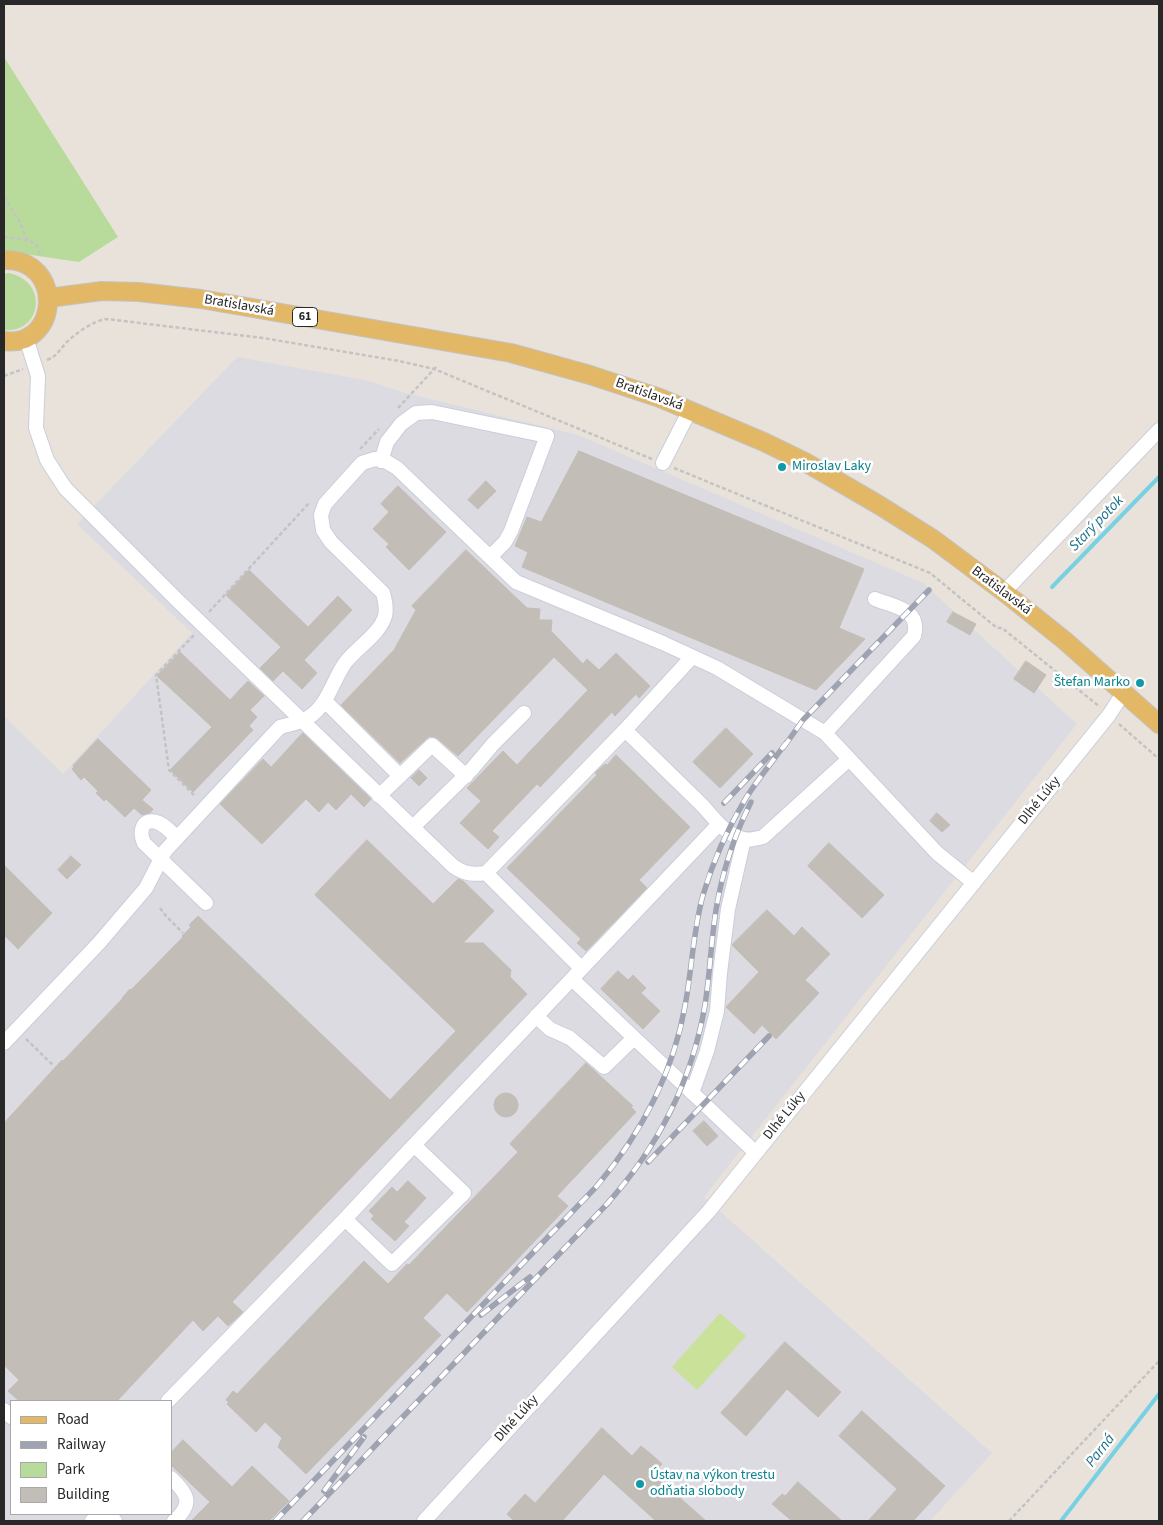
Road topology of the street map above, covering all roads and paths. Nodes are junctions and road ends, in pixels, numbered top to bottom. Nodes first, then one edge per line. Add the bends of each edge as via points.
1 (4, 197) edge
2 (4, 237) edge
3 (28, 240) junction
4 (4, 260) edge
5 (24, 264) junction
6 (48, 298) junction
7 (26, 338) junction
8 (4, 341) edge
9 (437, 366) dead end
10 (25, 368) dead end
11 (4, 376) edge
12 (690, 410) junction
13 (394, 413) dead end
14 (380, 427) dead end
15 (1159, 430) edge
16 (360, 449) dead end
17 (381, 461) junction
18 (663, 463) dead end
19 (313, 499) dead end
20 (490, 557) junction
21 (1004, 592) junction
22 (875, 599) dead end
23 (206, 615) dead end
24 (1002, 628) dead end
25 (198, 631) dead end
26 (692, 656) junction
27 (1124, 692) junction
28 (325, 701) junction
29 (524, 713) dead end
30 (1109, 715) junction
31 (302, 721) junction
32 (1159, 724) edge
33 (625, 730) junction
34 (825, 733) junction
35 (1159, 759) edge
36 (849, 760) junction
37 (400, 776) junction
38 (466, 776) junction
39 (194, 795) dead end
40 (380, 796) junction
41 (719, 824) junction
42 (413, 828) junction
43 (177, 838) junction
44 (744, 839) junction
45 (161, 859) junction
46 (486, 873) junction
47 (974, 883) junction
48 (206, 903) dead end
49 (160, 908) dead end
50 (183, 933) dead end
51 (577, 974) junction
52 (536, 1016) junction
53 (16, 1030) junction
54 (634, 1038) junction
55 (4, 1043) edge
56 (54, 1066) dead end
57 (692, 1093) junction
58 (414, 1145) junction
59 (756, 1153) junction
60 (345, 1219) junction
61 (1159, 1361) edge
62 (169, 1400) edge
63 (172, 1479) edge
64 (174, 1521) edge
65 (424, 1521) edge
66 (1009, 1521) edge

1 - 3 path
2 - 3 path
3 - 5 path via 36,244 42,259
4 - 5 main road
5 - 6 main road via 40,276
6 - 7 main road via 44,320
6 - 12 main road, Bratislavská / 61 via 102,291 201,299 512,353 621,385
7 - 8 main road
7 - 31 street via 38,376 36,428 47,460 65,488
9 - 13 path
10 - 11 path
12 - 18 street
12 - 21 main road, Bratislavská / 61 via 764,442 848,486 933,539
14 - 16 path
15 - 21 street
17 - 20 street via 397,468
17 - 20 street via 387,442 401,424 416,413 432,412 547,436 511,531
17 - 28 street via 375,459 362,463 325,504 321,515 323,530 331,542 383,593 386,603 381,625 346,662
19 - 23 path
20 - 26 street via 516,582
21 - 27 main road, Bratislavská / 61
22 - 34 street via 913,616 914,636
24 - 30 path
25 - 39 path via 156,675 168,770
26 - 33 street
26 - 34 street
27 - 30 street, Dlhé Lúky
27 - 32 main road, Bratislavská / 61
28 - 31 street
28 - 37 street
29 - 38 street
30 - 35 path
30 - 47 street, Dlhé Lúky
31 - 40 street
31 - 43 street via 280,727
33 - 41 street
33 - 46 street
34 - 36 street
36 - 44 street via 762,837
36 - 47 street via 937,853
37 - 38 street via 432,745
37 - 40 street
38 - 42 street
40 - 42 street
41 - 44 street
41 - 51 street
42 - 46 street via 461,872 472,875
43 - 45 street
43 - 45 street via 161,824 146,822 141,836
44 - 57 street via 728,909 717,1011
45 - 48 street
45 - 53 street via 146,888
46 - 51 street
47 - 59 street, Dlhé Lúky
49 - 50 path
51 - 52 street
51 - 54 street
52 - 54 street via 550,1029 570,1038 604,1067
52 - 58 street
53 - 55 street
53 - 56 path
54 - 57 street
57 - 59 street
58 - 60 street
58 - 60 street via 464,1193 392,1264
59 - 65 street, Dlhé Lúky via 709,1211
60 - 62 street
61 - 66 path
63 - 64 street via 184,1494 187,1504

